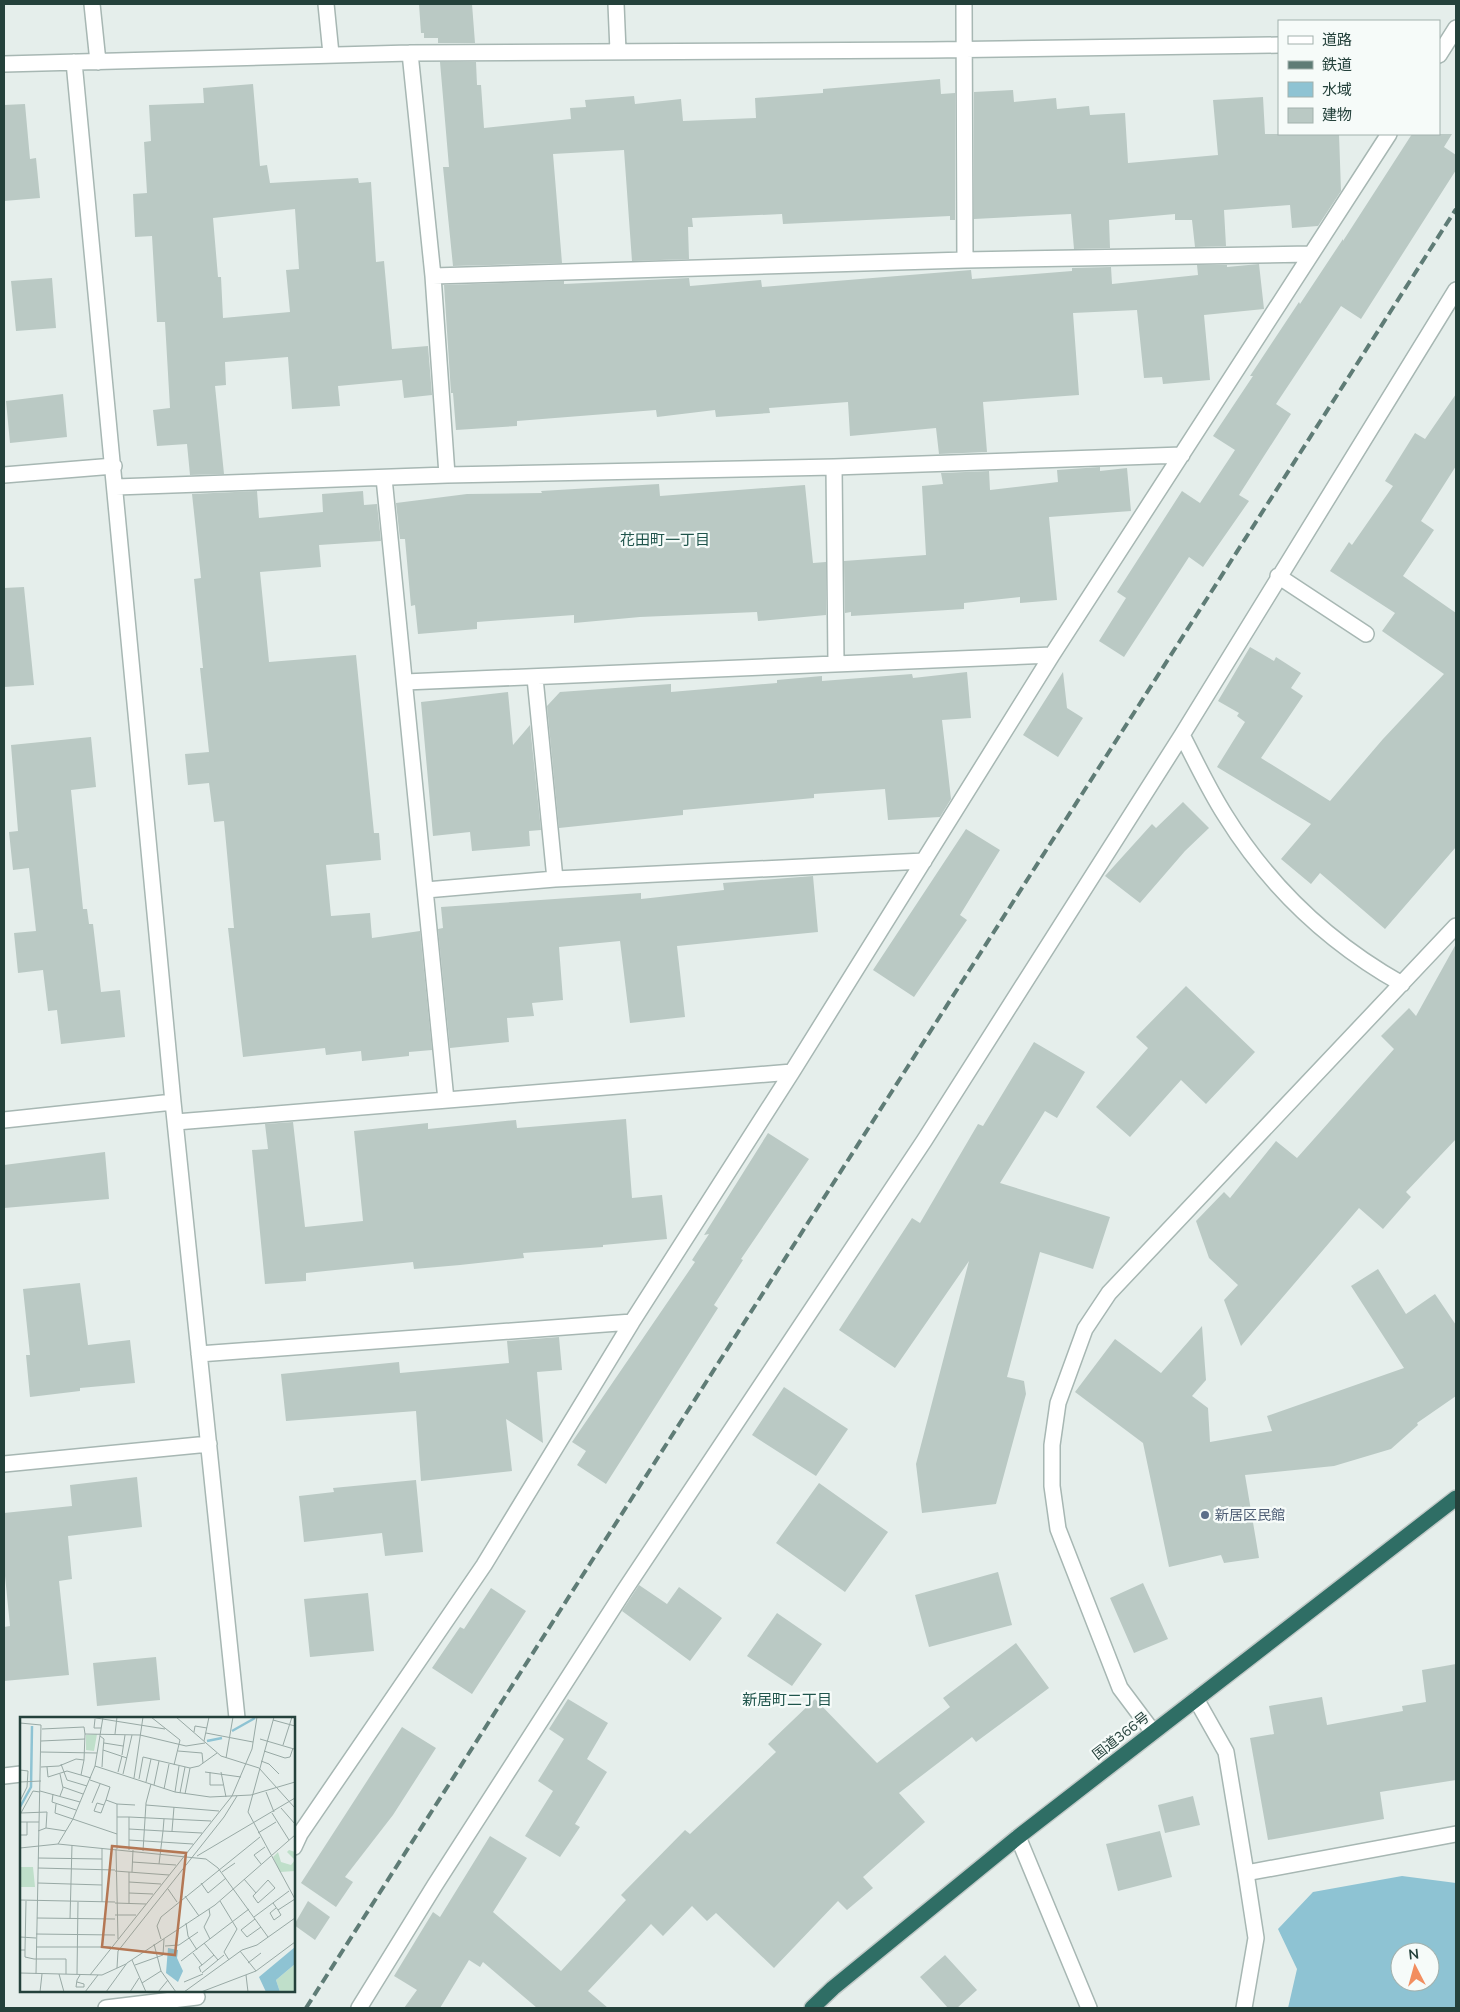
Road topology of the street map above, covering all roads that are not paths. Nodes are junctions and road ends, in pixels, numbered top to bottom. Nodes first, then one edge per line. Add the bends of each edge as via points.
1 (92, 4) edge
2 (326, 4) edge
3 (616, 4) edge
4 (964, 4) edge
5 (1456, 28) edge
6 (1278, 45) edge
7 (1445, 46) edge
8 (965, 50) junction
9 (618, 51) junction
10 (410, 53) junction
11 (331, 54) junction
12 (74, 62) junction
13 (98, 62) junction
14 (4, 64) edge
15 (1388, 135) edge
16 (1312, 254) junction
17 (965, 260) junction
18 (432, 276) junction
19 (1456, 290) edge
20 (1182, 455) junction
21 (114, 466) junction
22 (834, 467) junction
23 (4, 475) edge
24 (447, 475) junction
25 (384, 478) junction
26 (116, 487) junction
27 (1278, 576) junction
28 (1366, 634) dead end
29 (1052, 655) junction
30 (836, 663) junction
31 (535, 678) junction
32 (405, 682) junction
33 (1182, 735) junction
34 (924, 861) junction
35 (555, 879) junction
36 (426, 890) junction
37 (1456, 926) edge
38 (1402, 984) junction
39 (792, 1072) junction
40 (446, 1100) junction
41 (173, 1102) junction
42 (4, 1120) edge
43 (176, 1122) junction
44 (632, 1322) junction
45 (199, 1354) junction
46 (208, 1444) junction
47 (4, 1464) edge
48 (1456, 1498) edge
49 (1196, 1699) junction
50 (237, 1717) edge
51 (1152, 1732) junction
52 (20, 1774) edge
53 (4, 1776) edge
54 (1456, 1834) edge
55 (296, 1836) edge
56 (1018, 1836) junction
57 (1246, 1873) junction
58 (197, 1999) edge
59 (106, 2008) edge
60 (358, 2008) edge
61 (812, 2008) edge
62 (1088, 2008) edge
63 (1244, 2008) edge

1 - 13 street
2 - 11 street
3 - 9 street
4 - 8 street
5 - 7 street
6 - 8 street
8 - 9 street
8 - 17 street
9 - 10 street
10 - 11 street
10 - 18 street
11 - 13 street
12 - 13 street
12 - 14 street
12 - 21 street
15 - 16 street
16 - 17 street
16 - 20 street
17 - 18 street
18 - 24 street
19 - 27 street
20 - 22 street
20 - 29 street
21 - 23 street
21 - 26 street
22 - 24 street
22 - 30 street
24 - 25 street
25 - 26 street
25 - 32 street
26 - 41 street
27 - 28 street
27 - 33 street
29 - 30 street
29 - 34 street
30 - 31 street
31 - 32 street
31 - 35 street
32 - 36 street
33 - 38 street via 1224,814 1274,881 1334,940 1368,965
33 - 60 street via 924,1141 624,1591
34 - 35 street
34 - 39 street
35 - 36 street
36 - 40 street
37 - 38 street
38 - 51 street via 1109,1293 1085,1329 1070,1366 1058,1403 1052,1446 1052,1486 1058,1528 1120,1688
39 - 40 street
39 - 44 street
40 - 43 street
41 - 42 street
41 - 43 street
43 - 45 street
44 - 45 street
44 - 55 street via 484,1564
45 - 46 street
46 - 47 street
46 - 50 street
48 - 49 highway, 国道366号
49 - 51 highway, 国道366号
49 - 57 street via 1226,1752
51 - 56 highway, 国道366号
52 - 53 street
54 - 57 street
56 - 61 highway, 国道366号
56 - 62 street
57 - 63 street via 1256,1938
58 - 59 street

